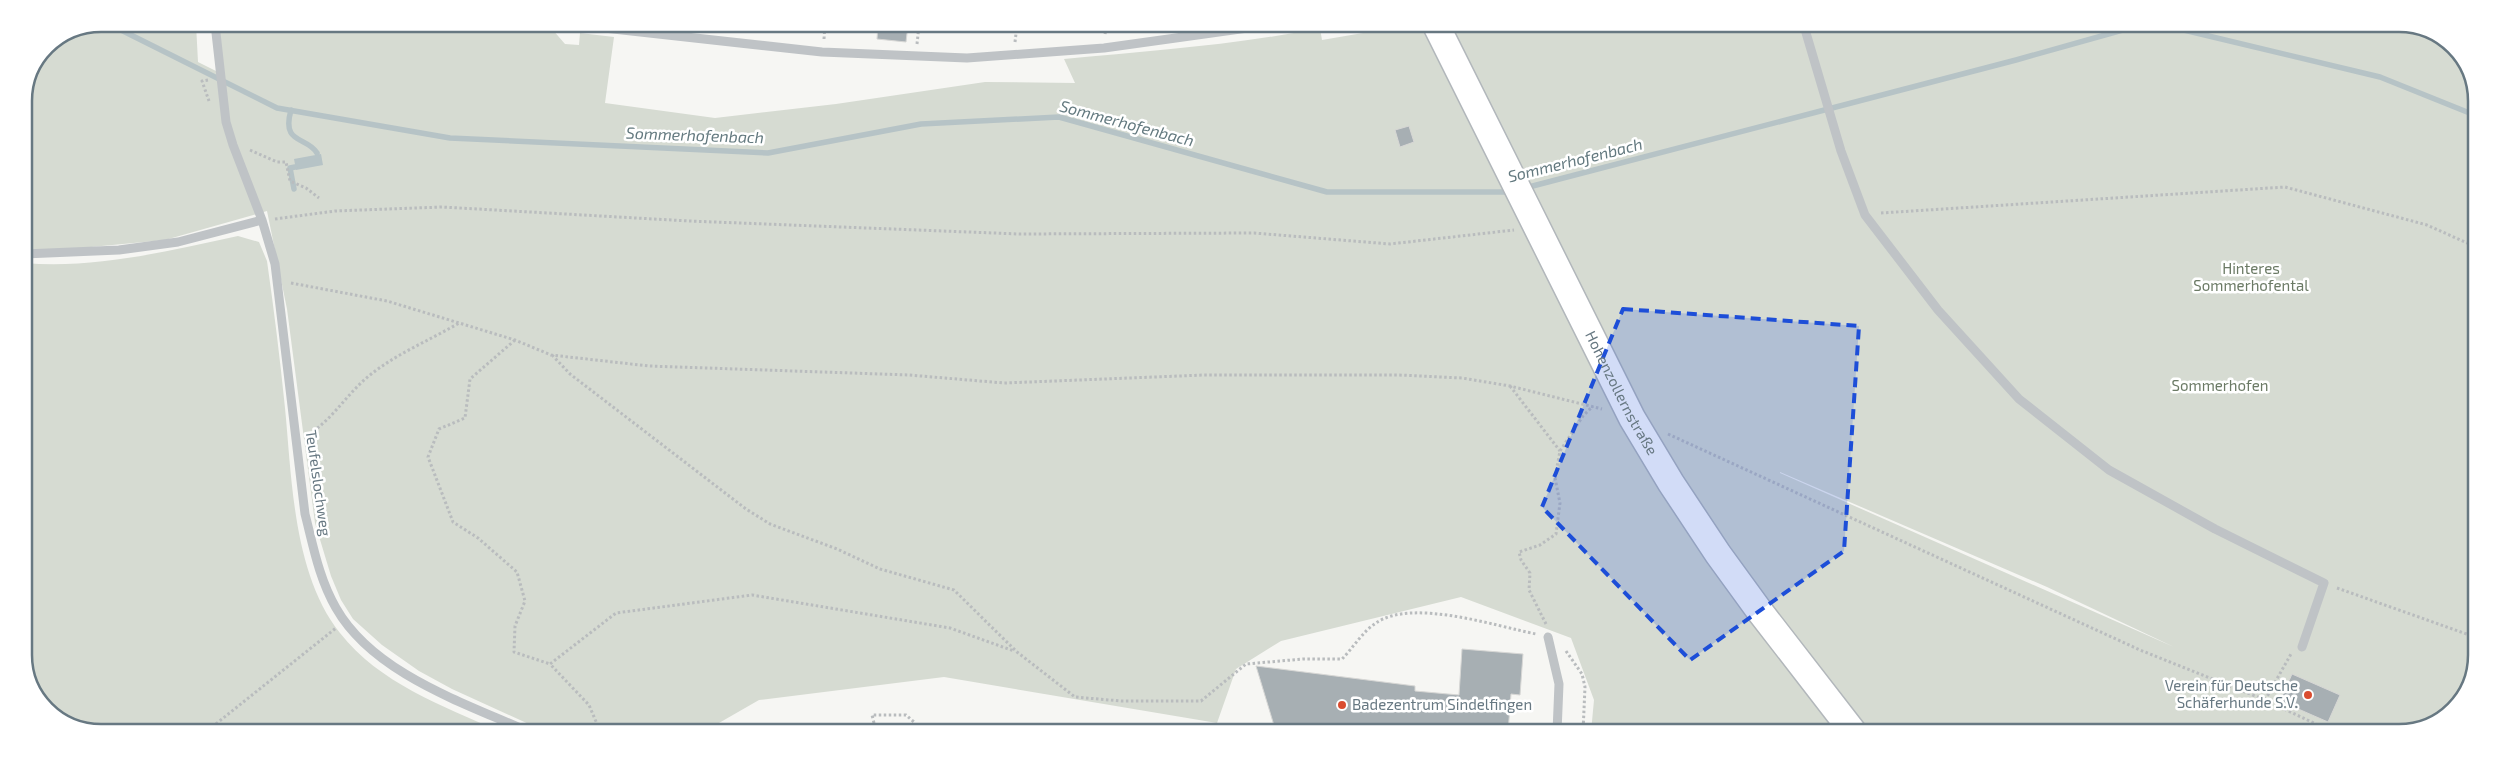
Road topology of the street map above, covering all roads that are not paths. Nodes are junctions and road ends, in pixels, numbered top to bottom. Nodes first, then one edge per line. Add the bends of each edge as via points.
1 (216, 33) edge
2 (650, 33) edge
3 (1219, 33) edge
4 (1440, 33) edge
5 (1806, 33) edge
6 (262, 220) junction
7 (33, 254) edge
8 (1551, 636) road end
9 (2302, 647) road end
10 (511, 724) edge
11 (1558, 724) edge
12 (1847, 724) edge

1 - 6 lane, Teufelslochweg via 226,122
2 - 3 lane via 822,52 967,58 1104,48
4 - 12 street, Hohenzollernstraße via 1511,178 1521,221 1632,418 1718,554
5 - 9 lane via 1823,94 1865,215 1938,310 2019,399 2109,470 2215,529 2324,583
6 - 7 lane via 178,242 119,250
6 - 10 lane, Teufelslochweg via 278,283 305,514 324,581 344,621 383,659 430,688
8 - 11 lane via 1559,684

